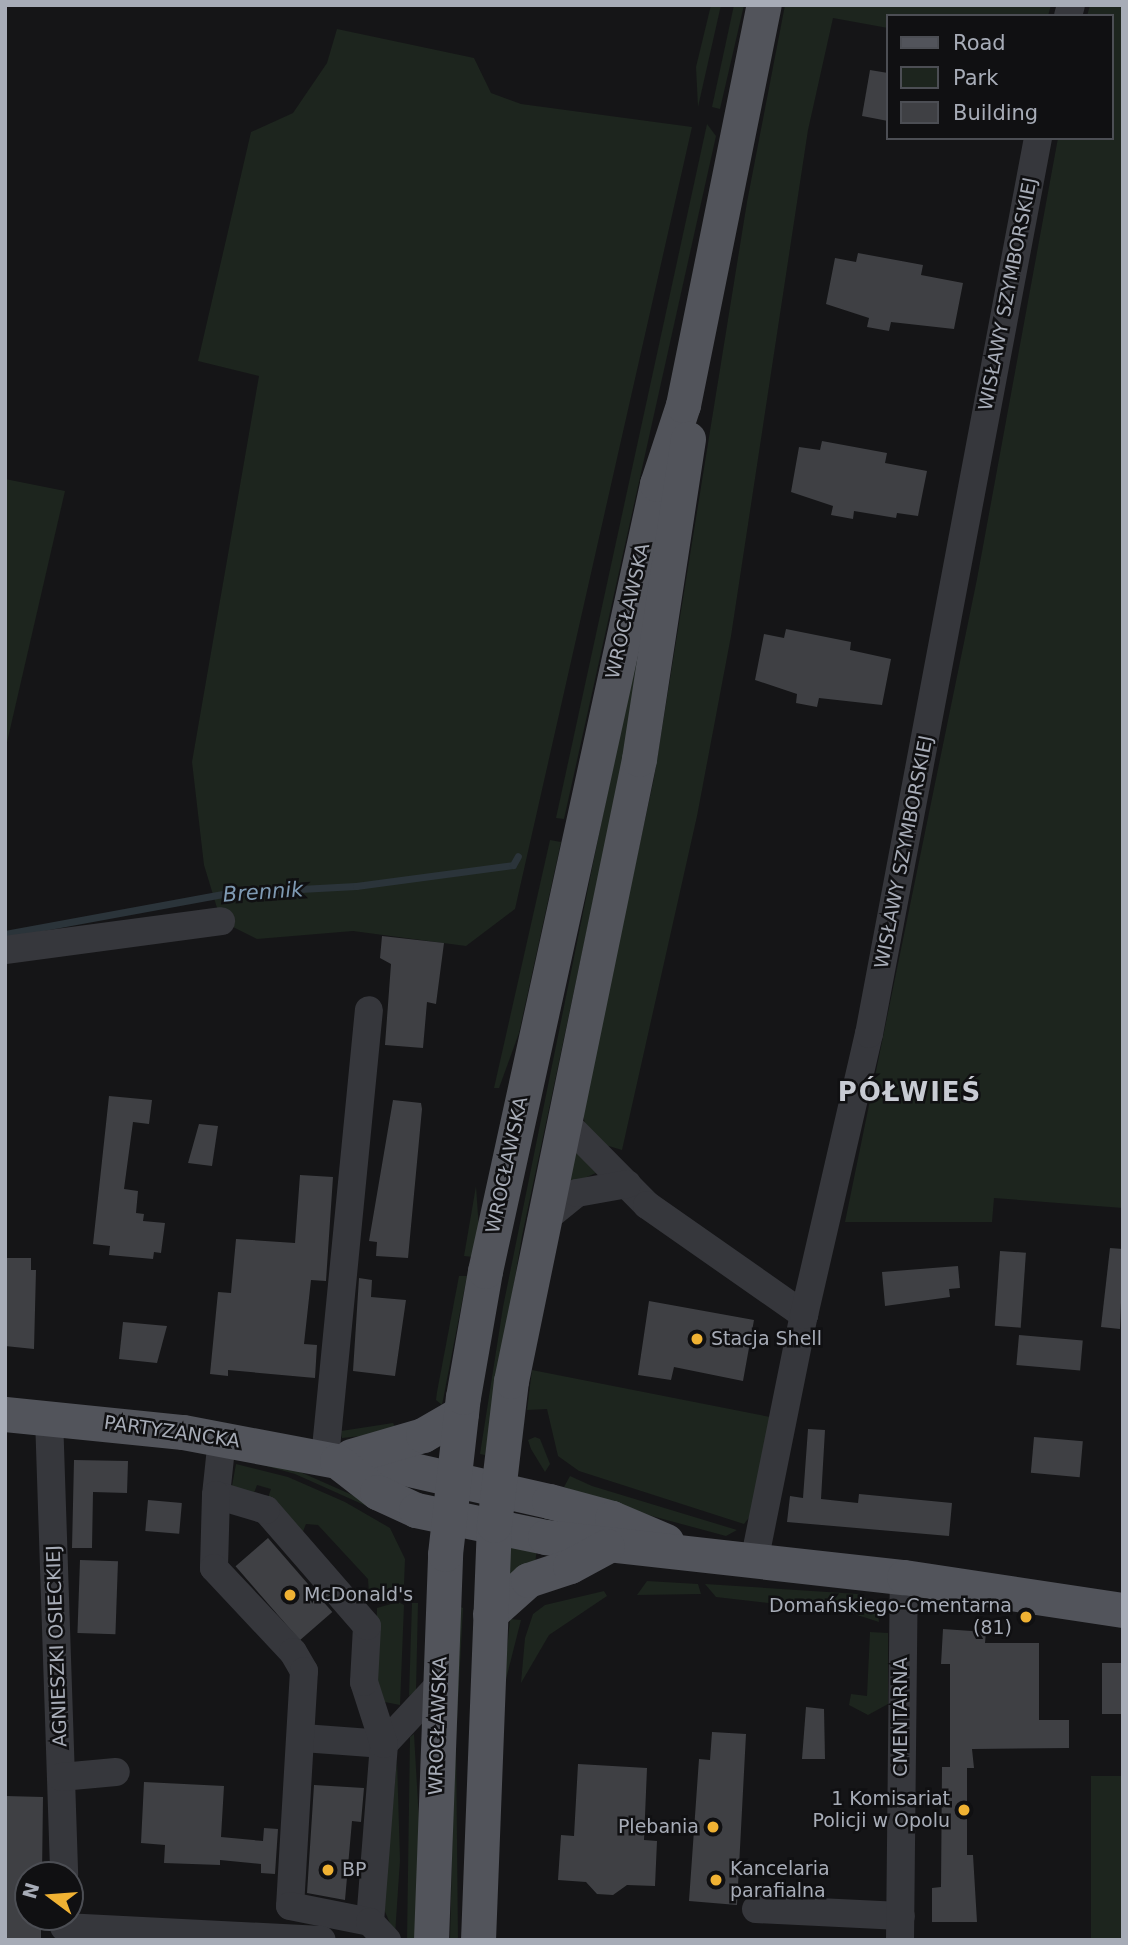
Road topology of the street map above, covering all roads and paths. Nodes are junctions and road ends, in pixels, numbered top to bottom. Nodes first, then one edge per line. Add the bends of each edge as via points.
1 (764, 5) edge
2 (1038, 140) edge
3 (683, 405) junction
4 (221, 921) dead end
5 (5, 950) edge
6 (369, 1010) dead end
7 (563, 1119) junction
8 (627, 1184) junction
9 (541, 1222) junction
10 (804, 1315) junction
11 (461, 1413) junction
12 (5, 1415) edge
13 (49, 1417) junction
14 (222, 1439) junction
15 (331, 1459) junction
16 (452, 1478) junction
17 (498, 1487) junction
18 (216, 1495) junction
19 (448, 1515) junction
20 (494, 1525) junction
21 (607, 1546) junction
22 (695, 1553) junction
23 (754, 1562) junction
24 (904, 1577) junction
25 (1123, 1610) edge
26 (490, 1614) junction
27 (439, 1685) junction
28 (303, 1738) junction
29 (384, 1744) junction
30 (116, 1772) dead end
31 (61, 1777) junction
32 (64, 1861) edge
33 (755, 1909) dead end
34 (900, 1928) edge
35 (84, 1929) edge
36 (378, 1931) edge
37 (322, 1940) edge
38 (431, 1940) edge
39 (478, 1940) edge

1 - 3 main road, WROCŁAWSKA
2 - 10 street, WISŁAWY SZYMBORSKIEJ via 869,1034
3 - 7 main road, WROCŁAWSKA via 689,438 642,745
3 - 11 main road, WROCŁAWSKA via 657,484 542,998 485,1271
4 - 5 street
6 - 15 street
7 - 8 street
7 - 9 main road, WROCŁAWSKA
8 - 9 street via 577,1193
8 - 10 street via 647,1205
9 - 17 main road, WROCŁAWSKA via 511,1381
10 - 23 street, WISŁAWY SZYMBORSKIEJ
11 - 15 main road via 423,1435
11 - 16 main road, WROCŁAWSKA
12 - 13 main road, PARTYZANCKA
13 - 14 main road, PARTYZANCKA
13 - 31 street, AGNIESZKI OSIECKIEJ
14 - 15 main road, PARTYZANCKA
14 - 18 street
15 - 16 main road, PARTYZANCKA via 387,1464
15 - 19 main road, PARTYZANCKA via 377,1492 416,1510
16 - 17 main road, PARTYZANCKA
16 - 19 main road, WROCŁAWSKA
17 - 20 main road, WROCŁAWSKA
17 - 22 main road, PARTYZANCKA via 612,1518
18 - 28 street via 213,1564 299,1661 305,1682
18 - 29 street via 266,1510 367,1626 364,1682
19 - 20 main road, PARTYZANCKA
19 - 27 main road, WROCŁAWSKA
20 - 21 main road, PARTYZANCKA
20 - 26 main road, WROCŁAWSKA
21 - 22 main road, PARTYZANCKA
21 - 26 main road via 570,1566 528,1580
22 - 23 main road
23 - 24 main road
24 - 25 main road
24 - 34 street, CMENTARNA
26 - 39 main road, WROCŁAWSKA
27 - 29 street
27 - 38 main road, WROCŁAWSKA
28 - 29 street
28 - 36 street via 290,1906
29 - 36 street
30 - 31 street
31 - 32 street, AGNIESZKI OSIECKIEJ
33 - 34 street
35 - 37 street

